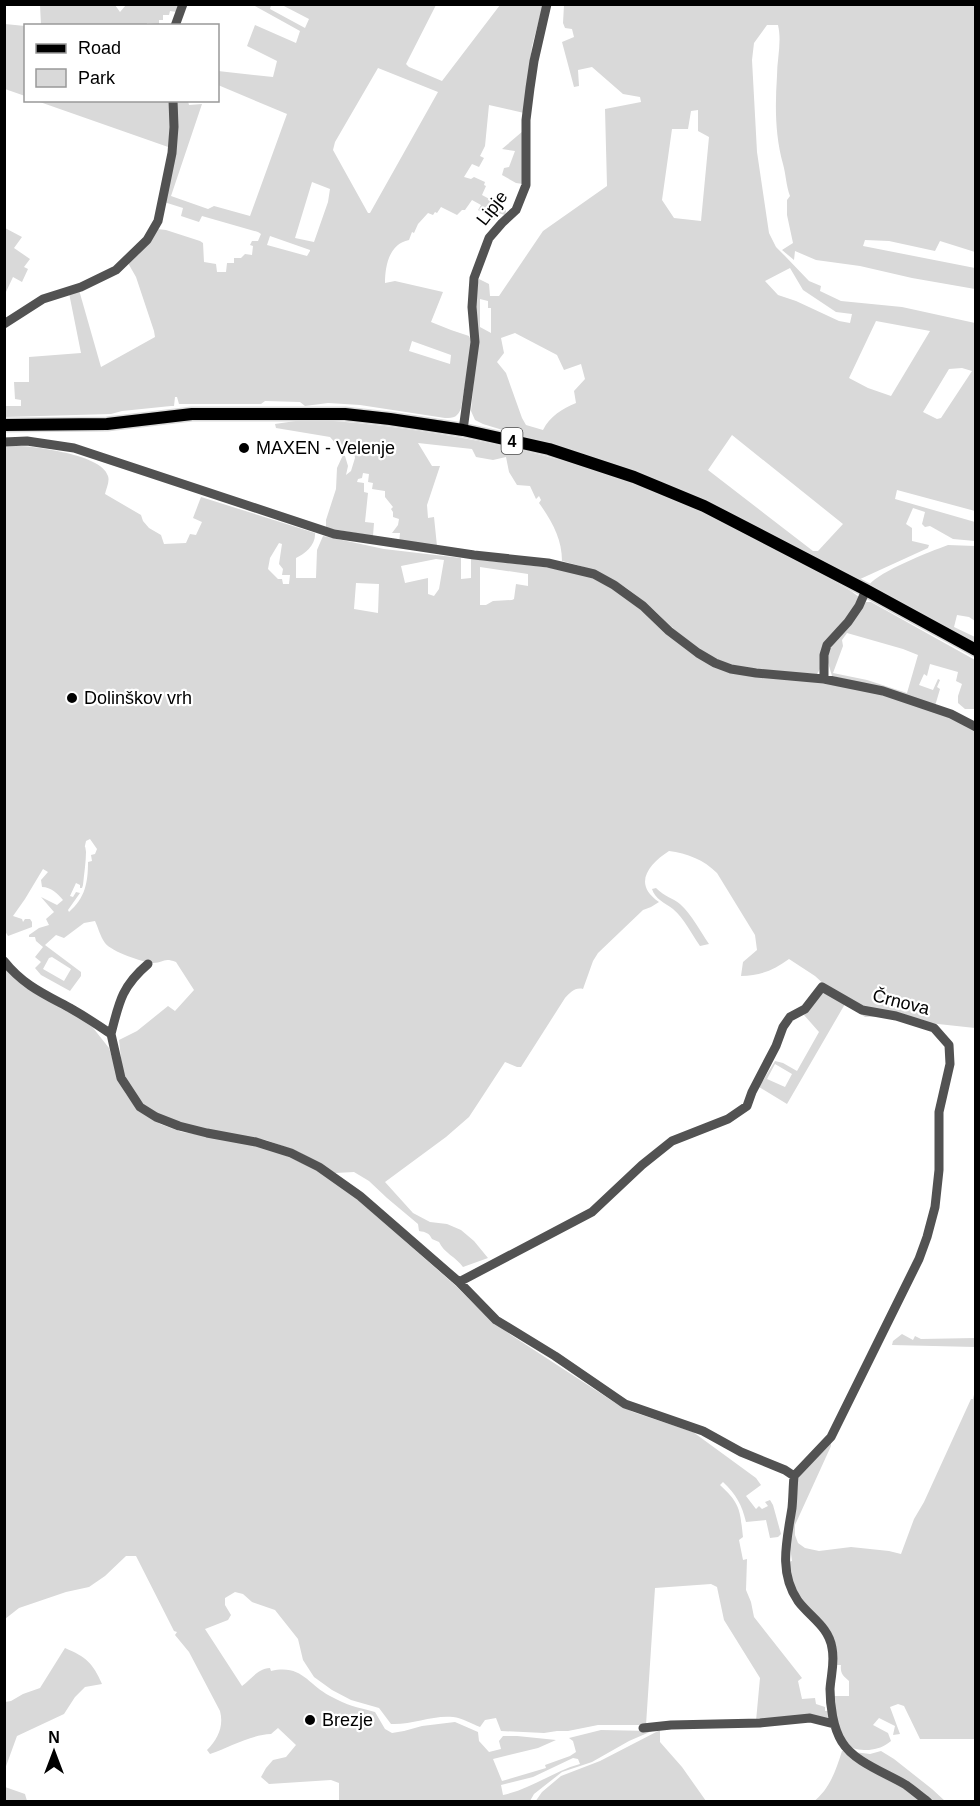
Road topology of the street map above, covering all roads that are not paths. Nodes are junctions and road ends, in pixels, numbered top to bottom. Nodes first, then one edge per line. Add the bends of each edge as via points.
1 (183, 4) edge
2 (547, 4) edge
3 (176, 24) edge
4 (173, 102) edge
5 (4, 324) edge
6 (4, 424) edge
7 (463, 430) junction
8 (4, 442) edge
9 (866, 590) junction
10 (975, 650) edge
11 (824, 679) junction
12 (975, 727) edge
13 (4, 961) edge
14 (148, 964) dead end
15 (111, 1034) junction
16 (459, 1282) junction
17 (794, 1476) junction
18 (834, 1724) junction
19 (643, 1728) dead end
20 (927, 1802) edge

1 - 3 street
2 - 7 street, Lipje via 526,120 524,191 516,210 489,238 474,278 475,342
4 - 5 street via 174,127 166,182 158,221 147,240 116,270 44,299
6 - 7 main road, 4 via 107,424 192,414 345,414
7 - 9 main road, 4 via 549,449 634,477 704,506
8 - 11 street via 74,448 334,534 548,563 594,574 643,606 669,631 715,663 756,673
9 - 10 main road, 4
9 - 11 street via 848,622 827,645
11 - 12 street via 883,691 951,714
13 - 15 street via 36,990
14 - 15 street via 120,999
15 - 16 street via 121,1078 140,1107 179,1126 256,1142 319,1167 360,1196
16 - 17 street via 496,1320 625,1404 703,1431
16 - 17 street, Črnova via 592,1212 672,1141 728,1119 747,1106 783,1027 790,1017 805,1009 822,987 862,1010 934,1028 949,1045 950,1064 939,1112 939,1170 927,1237 831,1437
17 - 18 street via 785,1562 797,1599 830,1638
18 - 19 street via 810,1718
18 - 20 street via 842,1742 862,1761 906,1785

